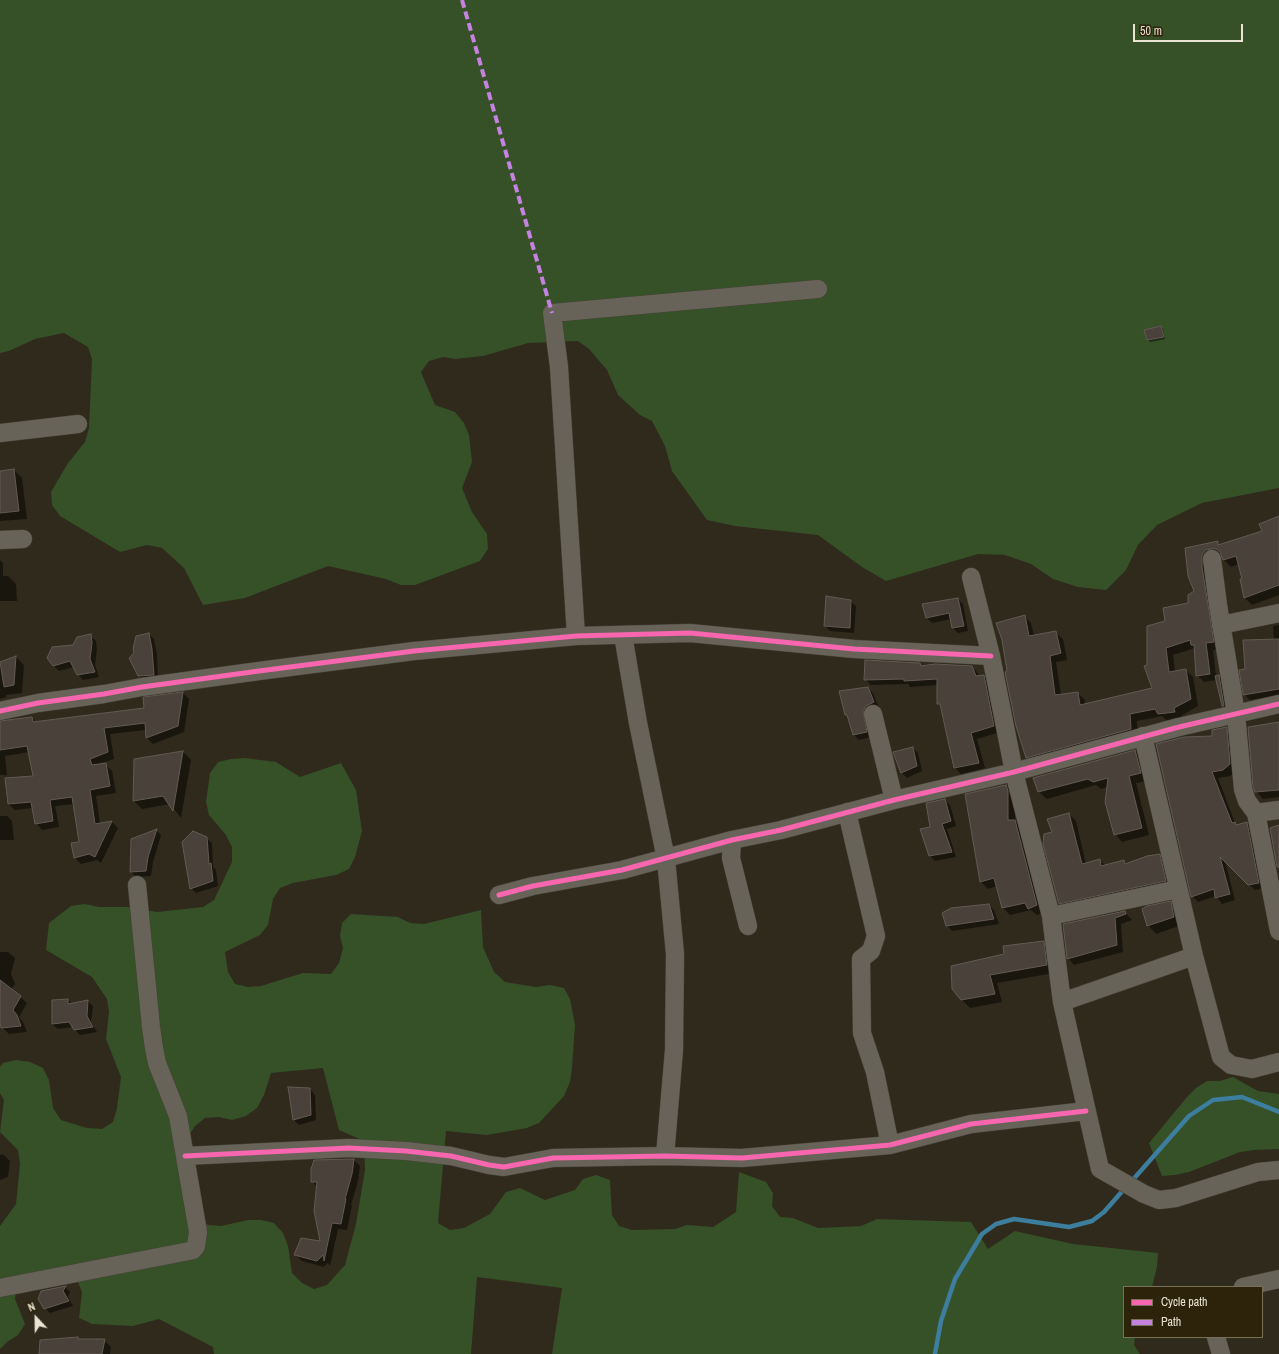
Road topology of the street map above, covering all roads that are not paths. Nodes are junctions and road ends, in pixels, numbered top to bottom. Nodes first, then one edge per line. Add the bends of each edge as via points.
1 (818, 289) dead end
2 (78, 424) dead end
3 (0, 432) edge
4 (22, 539) dead end
5 (0, 540) edge
6 (1212, 559) dead end
7 (971, 577) dead end
8 (1279, 613) edge
9 (1221, 625) junction
10 (623, 635) junction
11 (576, 636) junction
12 (991, 656) junction
13 (1279, 704) edge
14 (0, 711) edge
15 (872, 714) dead end
16 (1236, 714) junction
17 (1143, 736) junction
18 (1014, 772) junction
19 (894, 800) junction
20 (1279, 810) edge
21 (847, 812) junction
22 (1256, 813) junction
23 (732, 840) junction
24 (666, 858) junction
25 (137, 885) dead end
26 (1178, 889) junction
27 (500, 895) dead end
28 (1051, 916) junction
29 (748, 926) dead end
30 (1279, 931) edge
31 (1194, 956) junction
32 (1062, 1002) junction
33 (1279, 1062) edge
34 (1086, 1112) junction
35 (890, 1145) junction
36 (185, 1156) junction
37 (665, 1156) junction
38 (1279, 1170) edge
39 (1279, 1279) edge
40 (1248, 1286) edge
41 (0, 1288) edge
42 (1216, 1338) edge
43 (1222, 1354) edge

1 - 11 street via 552,313 559,367
2 - 3 street
4 - 5 street
6 - 9 street
7 - 12 street
8 - 9 street
9 - 16 street
10 - 11 street
10 - 12 street via 690,633 854,649
10 - 24 street
11 - 14 street via 414,651 259,671 38,703
12 - 18 street
13 - 16 street
15 - 19 street
16 - 17 street
16 - 22 street via 1243,789 1247,801
17 - 18 street
17 - 26 street
18 - 19 street
18 - 28 street
19 - 21 street
20 - 22 street
21 - 23 street
21 - 35 street via 876,936 871,951 861,959 862,1033 874,1072
22 - 30 street
23 - 24 street
23 - 29 street via 731,858
24 - 27 street via 622,870 533,886
24 - 37 street via 675,954 674,1050
25 - 36 street via 154,1048 157,1063 178,1116
26 - 28 street
26 - 31 street
28 - 32 street
31 - 32 street
31 - 33 street via 1221,1057 1231,1065 1252,1069
32 - 34 street
34 - 35 street via 971,1124
34 - 38 street via 1100,1169 1159,1200 1176,1198 1258,1172
35 - 37 street via 742,1158
36 - 37 street via 349,1148 451,1156 504,1167 553,1158
36 - 41 street via 198,1232 198,1240 193,1250
39 - 40 street
42 - 43 street

